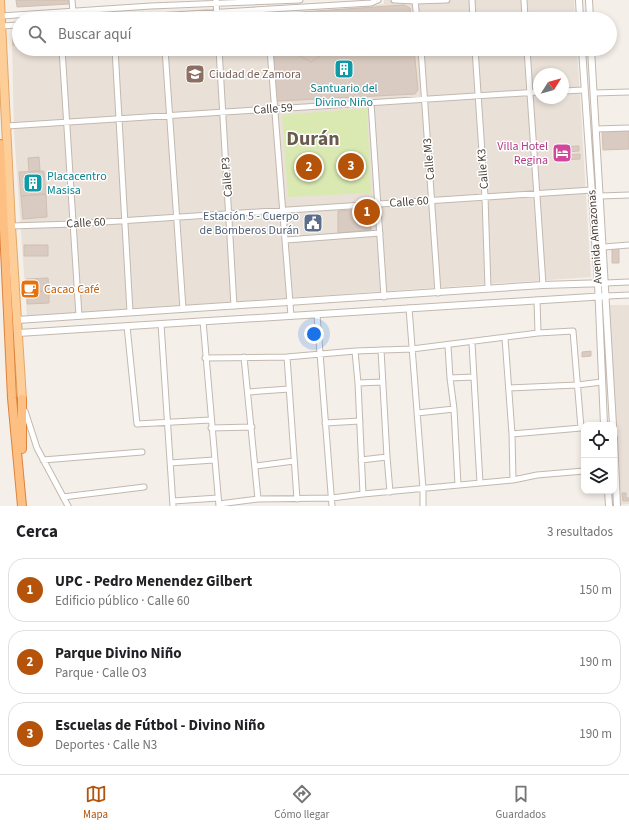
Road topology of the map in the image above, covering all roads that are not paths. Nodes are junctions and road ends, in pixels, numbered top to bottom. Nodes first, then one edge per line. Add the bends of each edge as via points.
1 (72, 0) edge
2 (300, 0) edge
3 (378, 0) edge
4 (394, 0) edge
5 (448, 0) edge
6 (472, 0) edge
7 (524, 0) edge
8 (579, 0) edge
9 (589, 0) edge
10 (0, 1) edge
11 (370, 1) edge
12 (216, 2) edge
13 (415, 2) junction
14 (113, 9) joint
15 (268, 9) joint
16 (73, 12) joint
17 (217, 12) joint
18 (416, 12) edge
19 (473, 12) edge
20 (525, 12) edge
21 (580, 12) edge
22 (590, 12) edge
23 (12, 15) edge
24 (1, 16) junction
25 (12, 25) edge
26 (2, 26) junction
27 (62, 56) edge
28 (116, 56) edge
29 (165, 56) edge
30 (219, 56) edge
31 (270, 56) edge
32 (422, 56) edge
33 (475, 56) edge
34 (527, 56) edge
35 (582, 56) edge
36 (591, 56) edge
37 (584, 90) junction
38 (569, 91) edge
39 (629, 92) edge
40 (530, 93) junction
41 (533, 93) edge
42 (594, 93) junction
43 (478, 96) junction
44 (425, 100) junction
45 (371, 103) junction
46 (274, 109) junction
47 (223, 113) junction
48 (169, 116) junction
49 (120, 119) junction
50 (67, 123) junction
51 (7, 126) junction
52 (629, 128) edge
53 (596, 129) junction
54 (0, 144) edge
55 (592, 190) junction
56 (536, 194) junction
57 (629, 195) edge
58 (601, 196) junction
59 (485, 197) junction
60 (433, 200) junction
61 (378, 204) junction
62 (283, 210) junction
63 (230, 214) junction
64 (177, 217) junction
65 (126, 220) junction
66 (73, 224) junction
67 (11, 226) junction
68 (380, 233) junction
69 (286, 240) junction
70 (629, 245) edge
71 (604, 246) junction
72 (629, 282) edge
73 (598, 283) junction
74 (606, 283) junction
75 (542, 285) junction
76 (488, 288) junction
77 (438, 293) junction
78 (629, 295) edge
79 (598, 296) junction
80 (607, 296) junction
81 (384, 297) junction
82 (537, 300) junction
83 (290, 302) junction
84 (234, 306) junction
85 (409, 308) junction
86 (183, 309) junction
87 (130, 312) junction
88 (316, 315) junction
89 (79, 316) junction
90 (291, 316) junction
91 (17, 320) junction
92 (203, 321) junction
93 (161, 324) junction
94 (127, 326) junction
95 (18, 333) junction
96 (538, 333) junction
97 (504, 338) junction
98 (472, 343) junction
99 (448, 346) junction
100 (412, 349) junction
101 (381, 350) junction
102 (355, 351) junction
103 (319, 355) junction
104 (244, 357) junction
105 (287, 357) junction
106 (205, 358) junction
107 (474, 377) junction
108 (450, 378) junction
109 (383, 382) junction
110 (602, 382) junction
111 (358, 383) junction
112 (577, 385) junction
113 (509, 388) junction
114 (289, 389) junction
115 (248, 392) junction
116 (22, 399) junction
117 (454, 409) junction
118 (417, 413) junction
119 (210, 420) junction
120 (360, 421) junction
121 (167, 422) junction
122 (604, 422) edge
123 (613, 422) edge
124 (325, 424) junction
125 (252, 427) junction
126 (211, 428) junction
127 (512, 434) junction
128 (142, 452) dead end
129 (387, 457) junction
130 (615, 458) edge
131 (43, 460) junction
132 (214, 460) junction
133 (361, 460) junction
134 (294, 461) junction
135 (170, 463) junction
136 (256, 466) junction
137 (581, 471) edge
138 (513, 480) junction
139 (480, 483) junction
140 (458, 485) junction
141 (144, 487) dead end
142 (423, 489) junction
143 (390, 492) junction
144 (363, 494) junction
145 (608, 494) edge
146 (22, 496) junction
147 (63, 497) junction
148 (218, 498) junction
149 (332, 498) junction
150 (258, 499) junction
151 (297, 499) junction
152 (173, 504) edge
153 (219, 505) edge
154 (22, 506) edge
155 (68, 506) edge
156 (332, 506) edge
157 (423, 506) edge
158 (609, 506) edge
159 (617, 506) edge

1 - 16 street
2 - 12 street
3 - 11 street
4 - 13 street
5 - 13 street
6 - 19 street
7 - 20 street
8 - 21 street
9 - 22 street
10 - 24 main road
11 - 15 street
12 - 14 street
12 - 17 street
13 - 18 street
14 - 16 street
15 - 17 street
23 - 24 street
24 - 26 main road
25 - 26 street
26 - 51 main road
27 - 50 street
28 - 49 street
29 - 48 street
30 - 47 street, Calle P3
31 - 46 street
32 - 44 street, Calle M3
33 - 43 street, Calle K3
34 - 40 street
35 - 37 street, Avenida Amazonas
36 - 42 street, Avenida Amazonas
37 - 38 street
37 - 55 street, Avenida Amazonas
39 - 42 street
40 - 41 street, Calle 59
40 - 43 street, Calle 59
40 - 56 street
42 - 53 street, Avenida Amazonas
43 - 44 street, Calle 59
43 - 59 street, Calle K3
44 - 45 street, Calle 59
44 - 60 street, Calle M3
45 - 46 street, Calle 59
45 - 61 street
46 - 47 street, Calle 59
46 - 62 street
47 - 48 street, Calle 59
47 - 63 street, Calle P3
48 - 49 street, Calle 59
48 - 64 street
49 - 50 street, Calle 59
49 - 65 street
50 - 51 street, Calle 59
50 - 66 street
51 - 67 main road
52 - 53 street
53 - 58 street, Avenida Amazonas
54 - 146 highway via 12,398
55 - 56 street, Calle 60
55 - 73 street, Avenida Amazonas
56 - 59 street, Calle 60
56 - 75 street
57 - 58 street
58 - 71 street, Avenida Amazonas
59 - 60 street, Calle 60
59 - 76 street, Calle K3
60 - 61 street, Calle 60
60 - 77 street, Calle M3
61 - 62 street, Calle 60
61 - 68 street
62 - 63 street, Calle 60
62 - 69 street
63 - 64 street, Calle 60
63 - 84 street, Calle P3
64 - 65 street, Calle 60
64 - 86 street
65 - 66 street, Calle 60
65 - 87 street
66 - 67 street, Calle 60
66 - 89 street
67 - 91 main road
68 - 69 street
68 - 81 street
69 - 83 street
70 - 71 street
71 - 74 street, Avenida Amazonas
72 - 74 street
73 - 74 street
73 - 75 street
73 - 79 street, Avenida Amazonas
74 - 80 street, Avenida Amazonas
75 - 76 street
76 - 77 street
77 - 81 street
78 - 80 street
79 - 80 street
79 - 82 street
79 - 110 street, Avenida Amazonas
80 - 123 street, Avenida Amazonas
81 - 83 street
82 - 85 street
82 - 96 street
83 - 84 street
83 - 90 street
84 - 86 street
85 - 88 street
85 - 100 street
86 - 87 street
87 - 89 street
88 - 90 street
88 - 103 street
89 - 91 street
90 - 92 street
91 - 95 main road
92 - 93 street
92 - 106 street
93 - 94 street
93 - 121 street
94 - 95 street
94 - 121 street via 136,422 140,425
95 - 116 main road
96 - 97 street
96 - 112 street via 573,331
97 - 98 street
97 - 113 street
98 - 99 street
98 - 107 street
99 - 100 street
99 - 108 street
100 - 101 street
100 - 118 street
101 - 102 street
101 - 109 street
102 - 103 street
102 - 111 street
103 - 105 street
103 - 124 street
104 - 105 street
104 - 106 street
104 - 115 street
105 - 114 street
106 - 119 street
107 - 108 street
107 - 139 street
108 - 117 street
109 - 111 street
109 - 129 street
110 - 112 street
110 - 122 street, Avenida Amazonas
111 - 120 street
112 - 113 street
112 - 127 street via 581,428
113 - 127 street
114 - 115 street
114 - 134 street
115 - 125 street
116 - 131 street via 27,420
116 - 146 highway
117 - 118 street
117 - 140 street
118 - 142 street
119 - 121 street
119 - 126 street
120 - 124 street
120 - 133 street
121 - 135 street
124 - 149 street
125 - 126 street
125 - 136 street
126 - 132 street
127 - 138 street
128 - 131 street
129 - 133 street
129 - 143 street
130 - 159 street
131 - 147 street
132 - 135 street
132 - 148 street
133 - 144 street
134 - 136 street
134 - 151 street
135 - 152 street
136 - 150 street
137 - 138 street
138 - 139 street
139 - 140 street
140 - 142 street
141 - 147 street
142 - 143 street
142 - 157 street
143 - 144 street
144 - 149 street
145 - 158 street
146 - 154 highway
147 - 155 street
148 - 152 street
148 - 153 street
149 - 151 street
149 - 156 street
150 - 151 street
150 - 153 street

